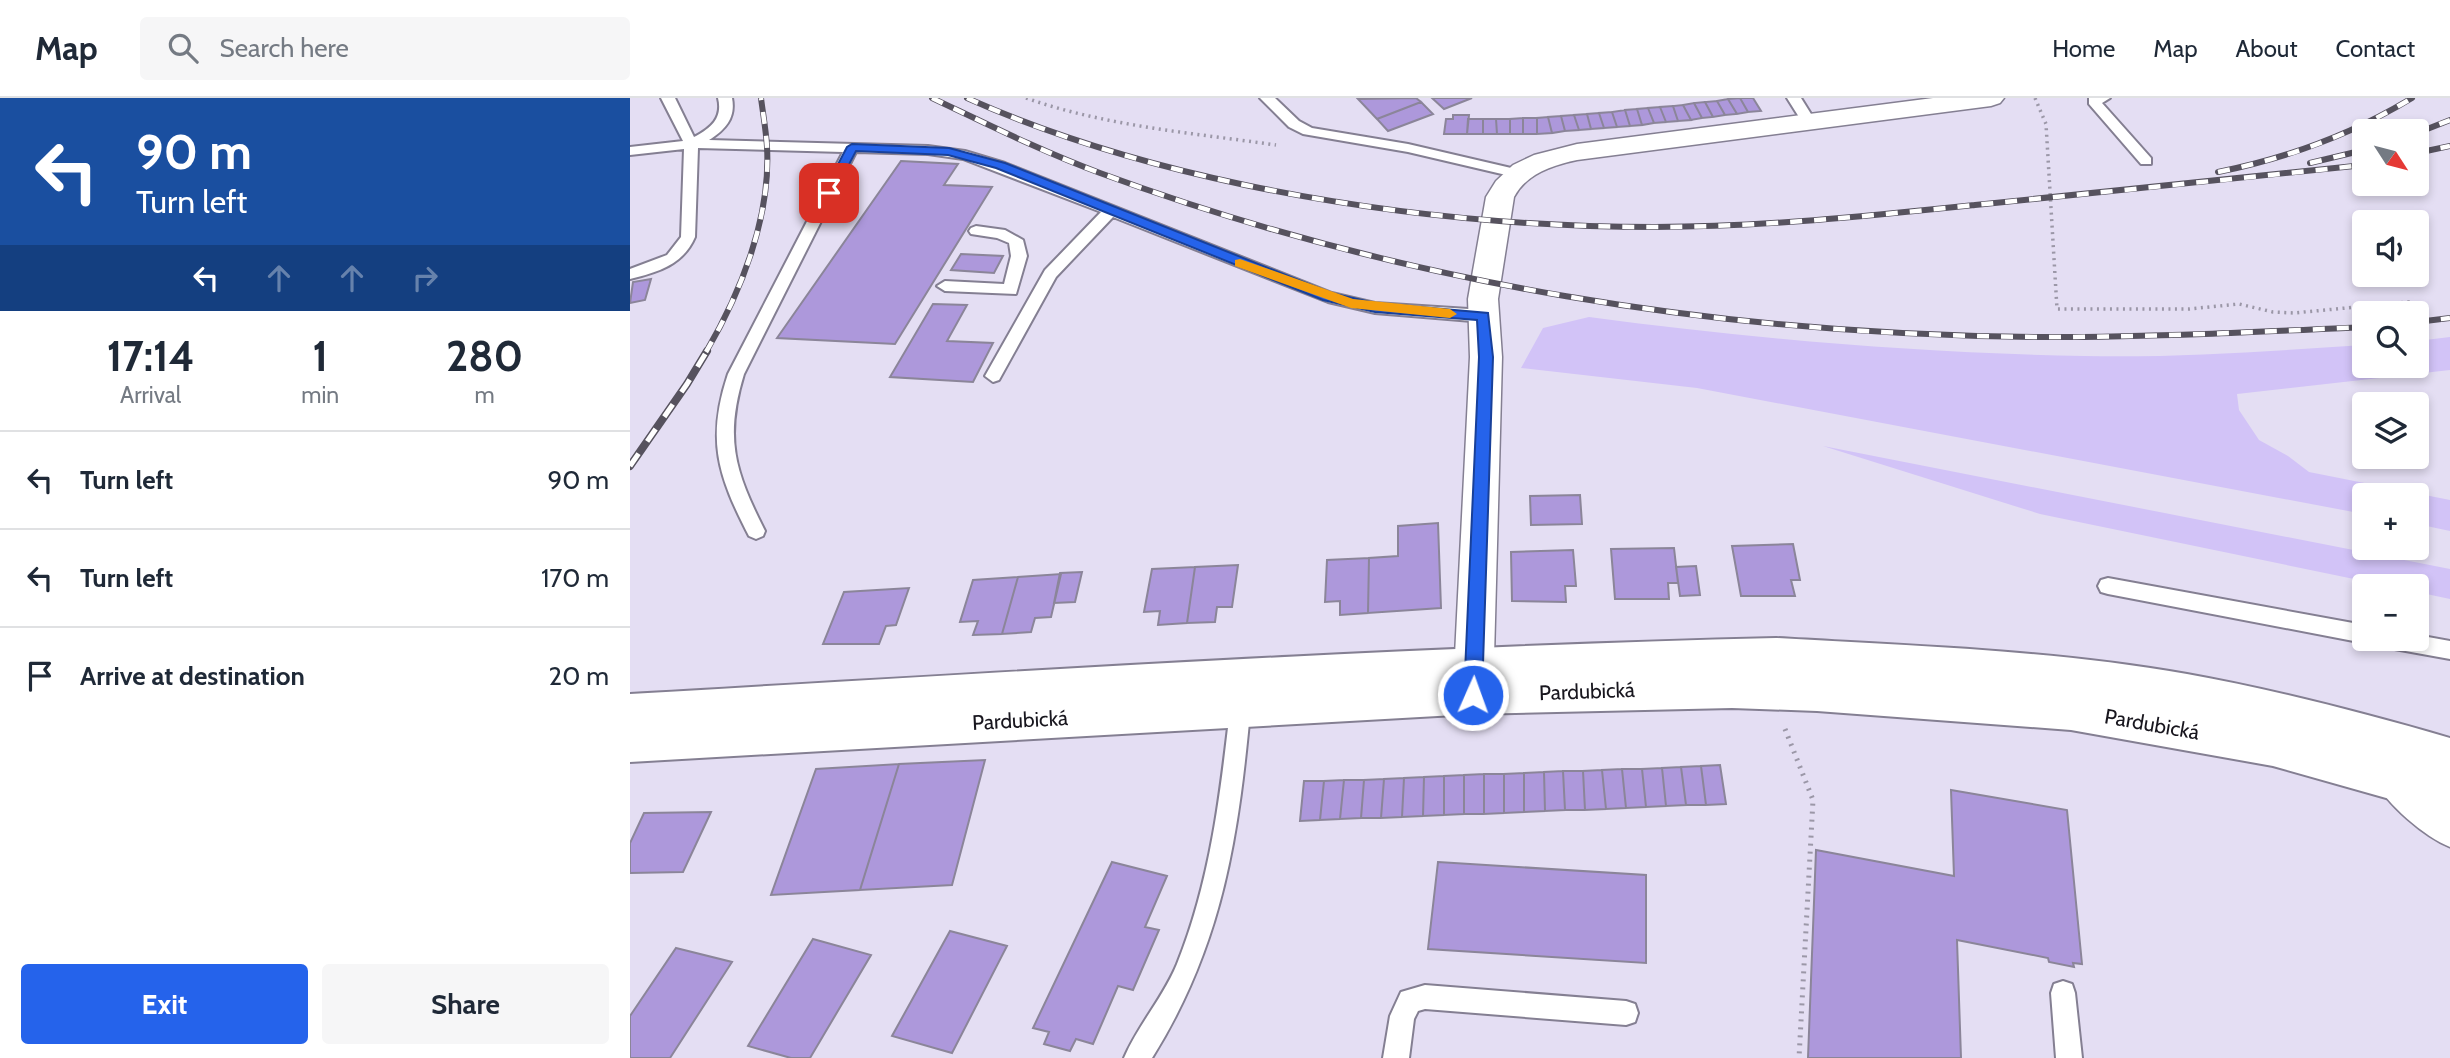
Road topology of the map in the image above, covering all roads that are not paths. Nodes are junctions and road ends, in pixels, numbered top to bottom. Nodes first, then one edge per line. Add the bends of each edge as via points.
1 (668, 98) edge
2 (725, 98) edge
3 (1267, 98) edge
4 (1794, 98) edge
5 (1990, 98) edge
6 (2103, 98) edge
7 (1809, 122) junction
8 (691, 144) junction
9 (852, 147) junction
10 (630, 151) edge
11 (2146, 161) dead end
12 (1519, 174) junction
13 (1110, 211) junction
14 (976, 231) dead end
15 (630, 274) edge
16 (945, 286) dead end
17 (1010, 289) junction
18 (1038, 291) junction
19 (1483, 316) junction
20 (993, 376) dead end
21 (756, 531) dead end
22 (2108, 586) dead end
23 (2352, 632) edge
24 (2429, 646) edge
25 (2450, 650) edge
26 (1474, 681) junction
27 (1241, 693) junction
28 (630, 713) edge
29 (630, 742) edge
30 (2450, 758) edge
31 (2396, 780) junction
32 (2450, 796) edge
33 (2450, 826) edge
34 (2063, 993) dead end
35 (1626, 1013) dead end
36 (1138, 1057) edge
37 (1396, 1058) edge
38 (2069, 1058) edge

1 - 8 lane
2 - 8 lane via 721,124
3 - 12 lane via 1308,131
4 - 7 lane
5 - 7 street
6 - 11 lane via 2094,101 2096,105
7 - 12 street via 1577,152 1543,161
8 - 9 lane
8 - 10 lane
8 - 15 lane via 686,243 674,258
9 - 13 lane via 965,155
9 - 21 lane via 736,374 724,410 722,448 727,472
12 - 19 street via 1500,197
13 - 18 lane
13 - 19 lane via 1351,303
14 - 17 lane via 1016,240 1019,256
16 - 17 lane
17 - 18 lane
18 - 20 lane
19 - 26 street via 1486,357
22 - 23 lane
24 - 25 lane
26 - 27 main road, Pardubická
26 - 30 main road, Pardubická via 1776,656 1973,668 2200,695
26 - 31 main road, Pardubická via 1817,692 2058,709 2273,746
27 - 28 main road, Pardubická
27 - 29 main road, Pardubická
27 - 36 lane via 1216,884 1205,926 1182,984
31 - 32 main road, Pardubická
31 - 33 street
34 - 38 lane
35 - 37 lane via 1425,997 1410,1001 1402,1016

